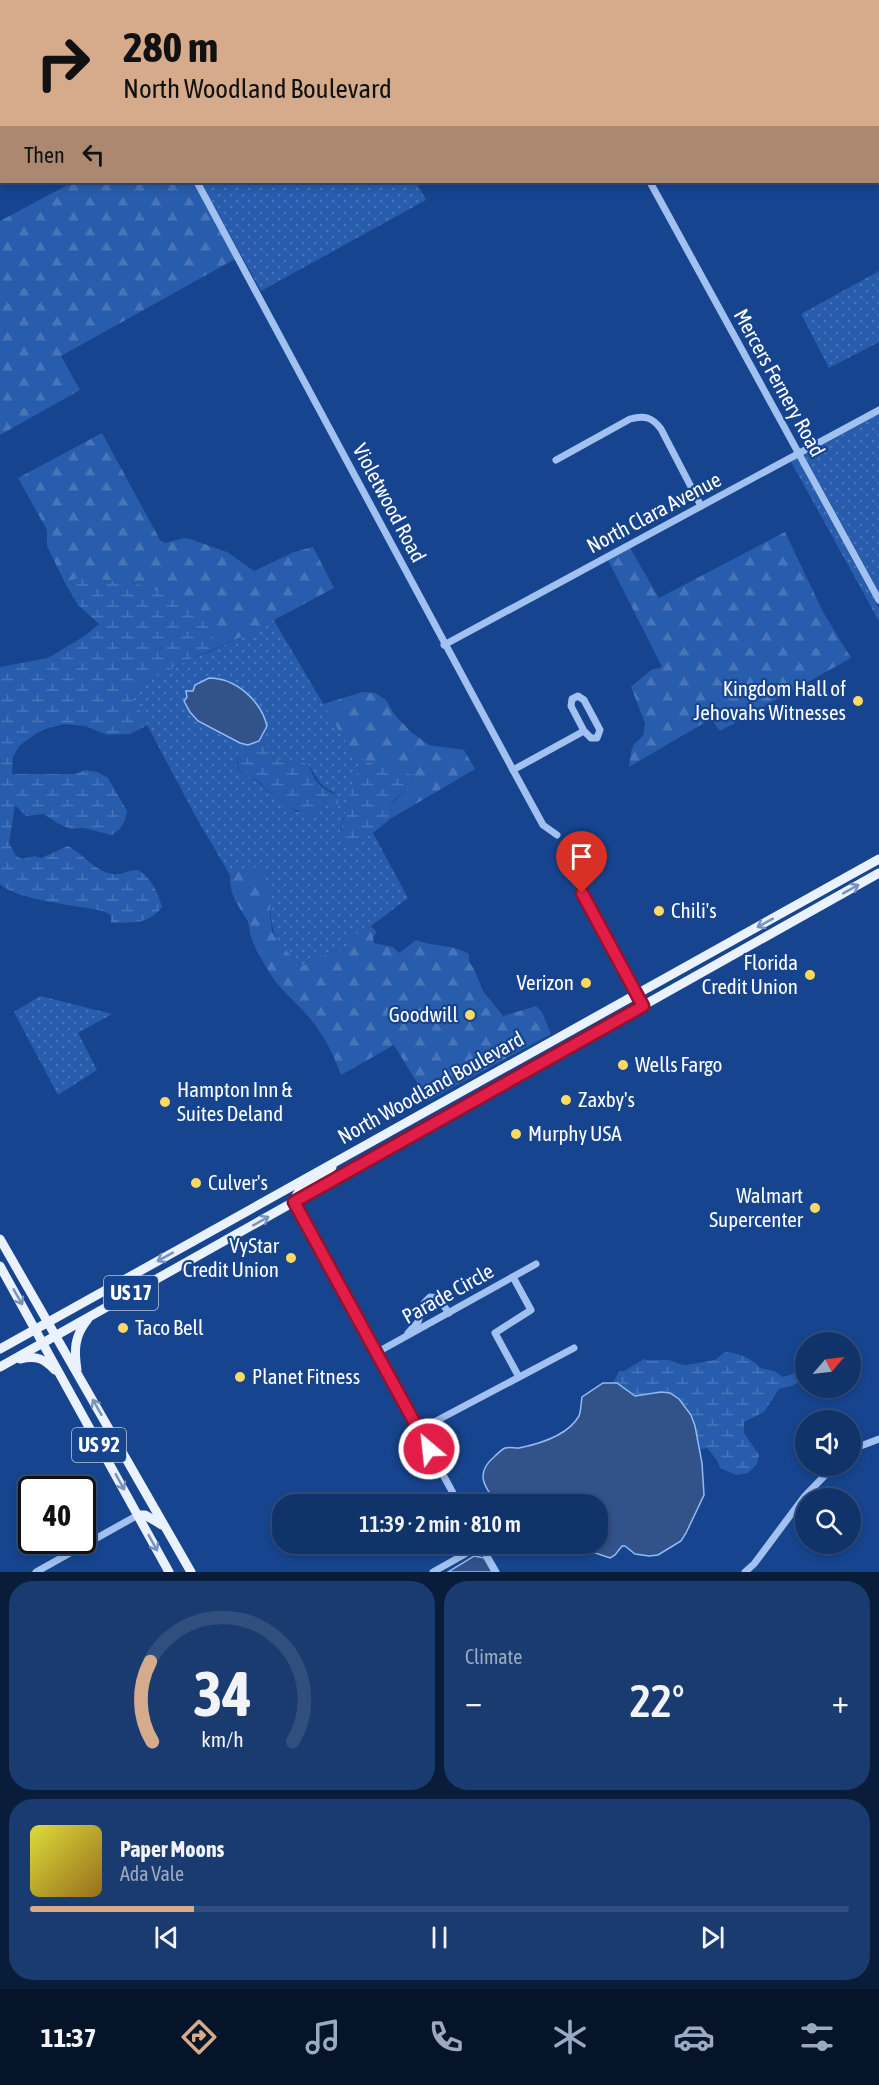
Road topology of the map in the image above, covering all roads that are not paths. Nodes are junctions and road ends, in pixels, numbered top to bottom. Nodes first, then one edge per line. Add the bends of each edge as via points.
1 (198, 183) edge
2 (651, 183) edge
3 (879, 410) edge
4 (799, 454) junction
5 (556, 460) dead end
6 (702, 506) junction
7 (879, 600) edge
8 (444, 645) junction
9 (584, 731) junction
10 (513, 770) junction
11 (557, 836) dead end
12 (879, 859) edge
13 (879, 873) edge
14 (582, 893) dead end
15 (816, 894) junction
16 (822, 905) junction
17 (637, 995) junction
18 (643, 1006) junction
19 (485, 1079) junction
20 (459, 1094) junction
21 (467, 1103) junction
22 (448, 1114) junction
23 (345, 1156) junction
24 (289, 1187) junction
25 (294, 1202) junction
26 (278, 1211) junction
27 (223, 1224) junction
28 (0, 1239) edge
29 (204, 1252) junction
30 (536, 1264) dead end
31 (0, 1266) edge
32 (18, 1269) junction
33 (6, 1276) junction
34 (513, 1277) junction
35 (449, 1313) junction
36 (91, 1315) junction
37 (48, 1322) junction
38 (36, 1329) junction
39 (55, 1335) junction
40 (405, 1337) junction
41 (43, 1342) junction
42 (574, 1348) dead end
43 (0, 1349) edge
44 (376, 1353) junction
45 (12, 1360) junction
46 (0, 1367) edge
47 (61, 1376) junction
48 (78, 1376) junction
49 (519, 1377) junction
50 (419, 1430) junction
51 (879, 1439) edge
52 (861, 1446) edge
53 (824, 1476) edge
54 (454, 1494) edge
55 (138, 1515) junction
56 (168, 1531) junction
57 (463, 1554) edge
58 (486, 1554) edge
59 (36, 1572) edge
60 (169, 1572) edge
61 (191, 1572) edge
62 (433, 1572) edge
63 (496, 1572) edge
64 (745, 1572) edge

1 - 8 street, Violetwood Road
2 - 4 street, Mercers Fernery Road
3 - 4 street, North Clara Avenue
4 - 6 street, North Clara Avenue
4 - 7 street, Mercers Fernery Road
5 - 6 street via 630,419 647,417 661,429
6 - 8 street, North Clara Avenue
8 - 10 street, Violetwood Road
9 - 9 street via 571,706 572,699 578,696 600,729 597,738
9 - 10 street
10 - 11 street, Violetwood Road via 543,825
12 - 15 main road, North Woodland Boulevard / US 17
16 -> 13 main road, North Woodland Boulevard / US 17
14 - 17 street
15 - 16 street
15 -> 17 main road, North Woodland Boulevard / US 17
16 - 18 main road, North Woodland Boulevard / US 17
17 - 18 street
17 - 19 main road, North Woodland Boulevard / US 17
18 - 21 main road, North Woodland Boulevard / US 17
19 - 20 main road, North Woodland Boulevard / US 17
19 - 21 main road
20 - 22 main road via 458,1103
20 - 23 main road, North Woodland Boulevard / US 17
21 - 22 main road, North Woodland Boulevard / US 17
22 - 25 main road, North Woodland Boulevard / US 17
23 - 24 main road, North Woodland Boulevard / US 17
23 - 25 main road via 299,1189
24 - 26 main road
24 - 27 main road, North Woodland Boulevard / US 17
25 - 26 main road, North Woodland Boulevard / US 17
25 - 44 street
29 -> 26 main road, North Woodland Boulevard / US 17
27 - 29 main road via 209,1239
27 -> 37 main road, North Woodland Boulevard / US 17
28 - 32 main road
29 - 36 main road, North Woodland Boulevard / US 17
30 - 34 street, Parade Circle
31 - 33 main road
32 - 33 main road
32 - 37 main road
33 -> 38 main road
34 - 35 street, Parade Circle
34 - 49 street via 531,1310 495,1332
35 - 40 street, Parade Circle
35 - 40 street via 438,1298 430,1297 418,1322
36 - 39 main road, North Woodland Boulevard / US 17
36 - 48 main road via 75,1341
37 - 38 main road, North Woodland Boulevard / US 17
37 - 39 main road, US 92
38 - 41 main road
38 - 43 main road, North Woodland Boulevard / US 17
39 - 41 main road, North Woodland Boulevard / US 17
39 - 48 main road, US 92
40 - 44 street, Parade Circle
41 - 45 main road, North Woodland Boulevard / US 17
41 - 47 main road
42 - 49 street
44 - 50 street
45 - 46 main road, North Woodland Boulevard / US 17
45 - 47 main road, US 92 via 40,1358
47 -> 55 main road, US 92
56 -> 48 main road, US 92
49 - 50 street
50 - 54 street
51 - 52 street
53 - 64 street
55 - 56 main road via 154,1519
55 - 59 street
55 -> 60 main road, US 92
56 - 61 main road, US 92
57 - 62 street
58 - 63 street

